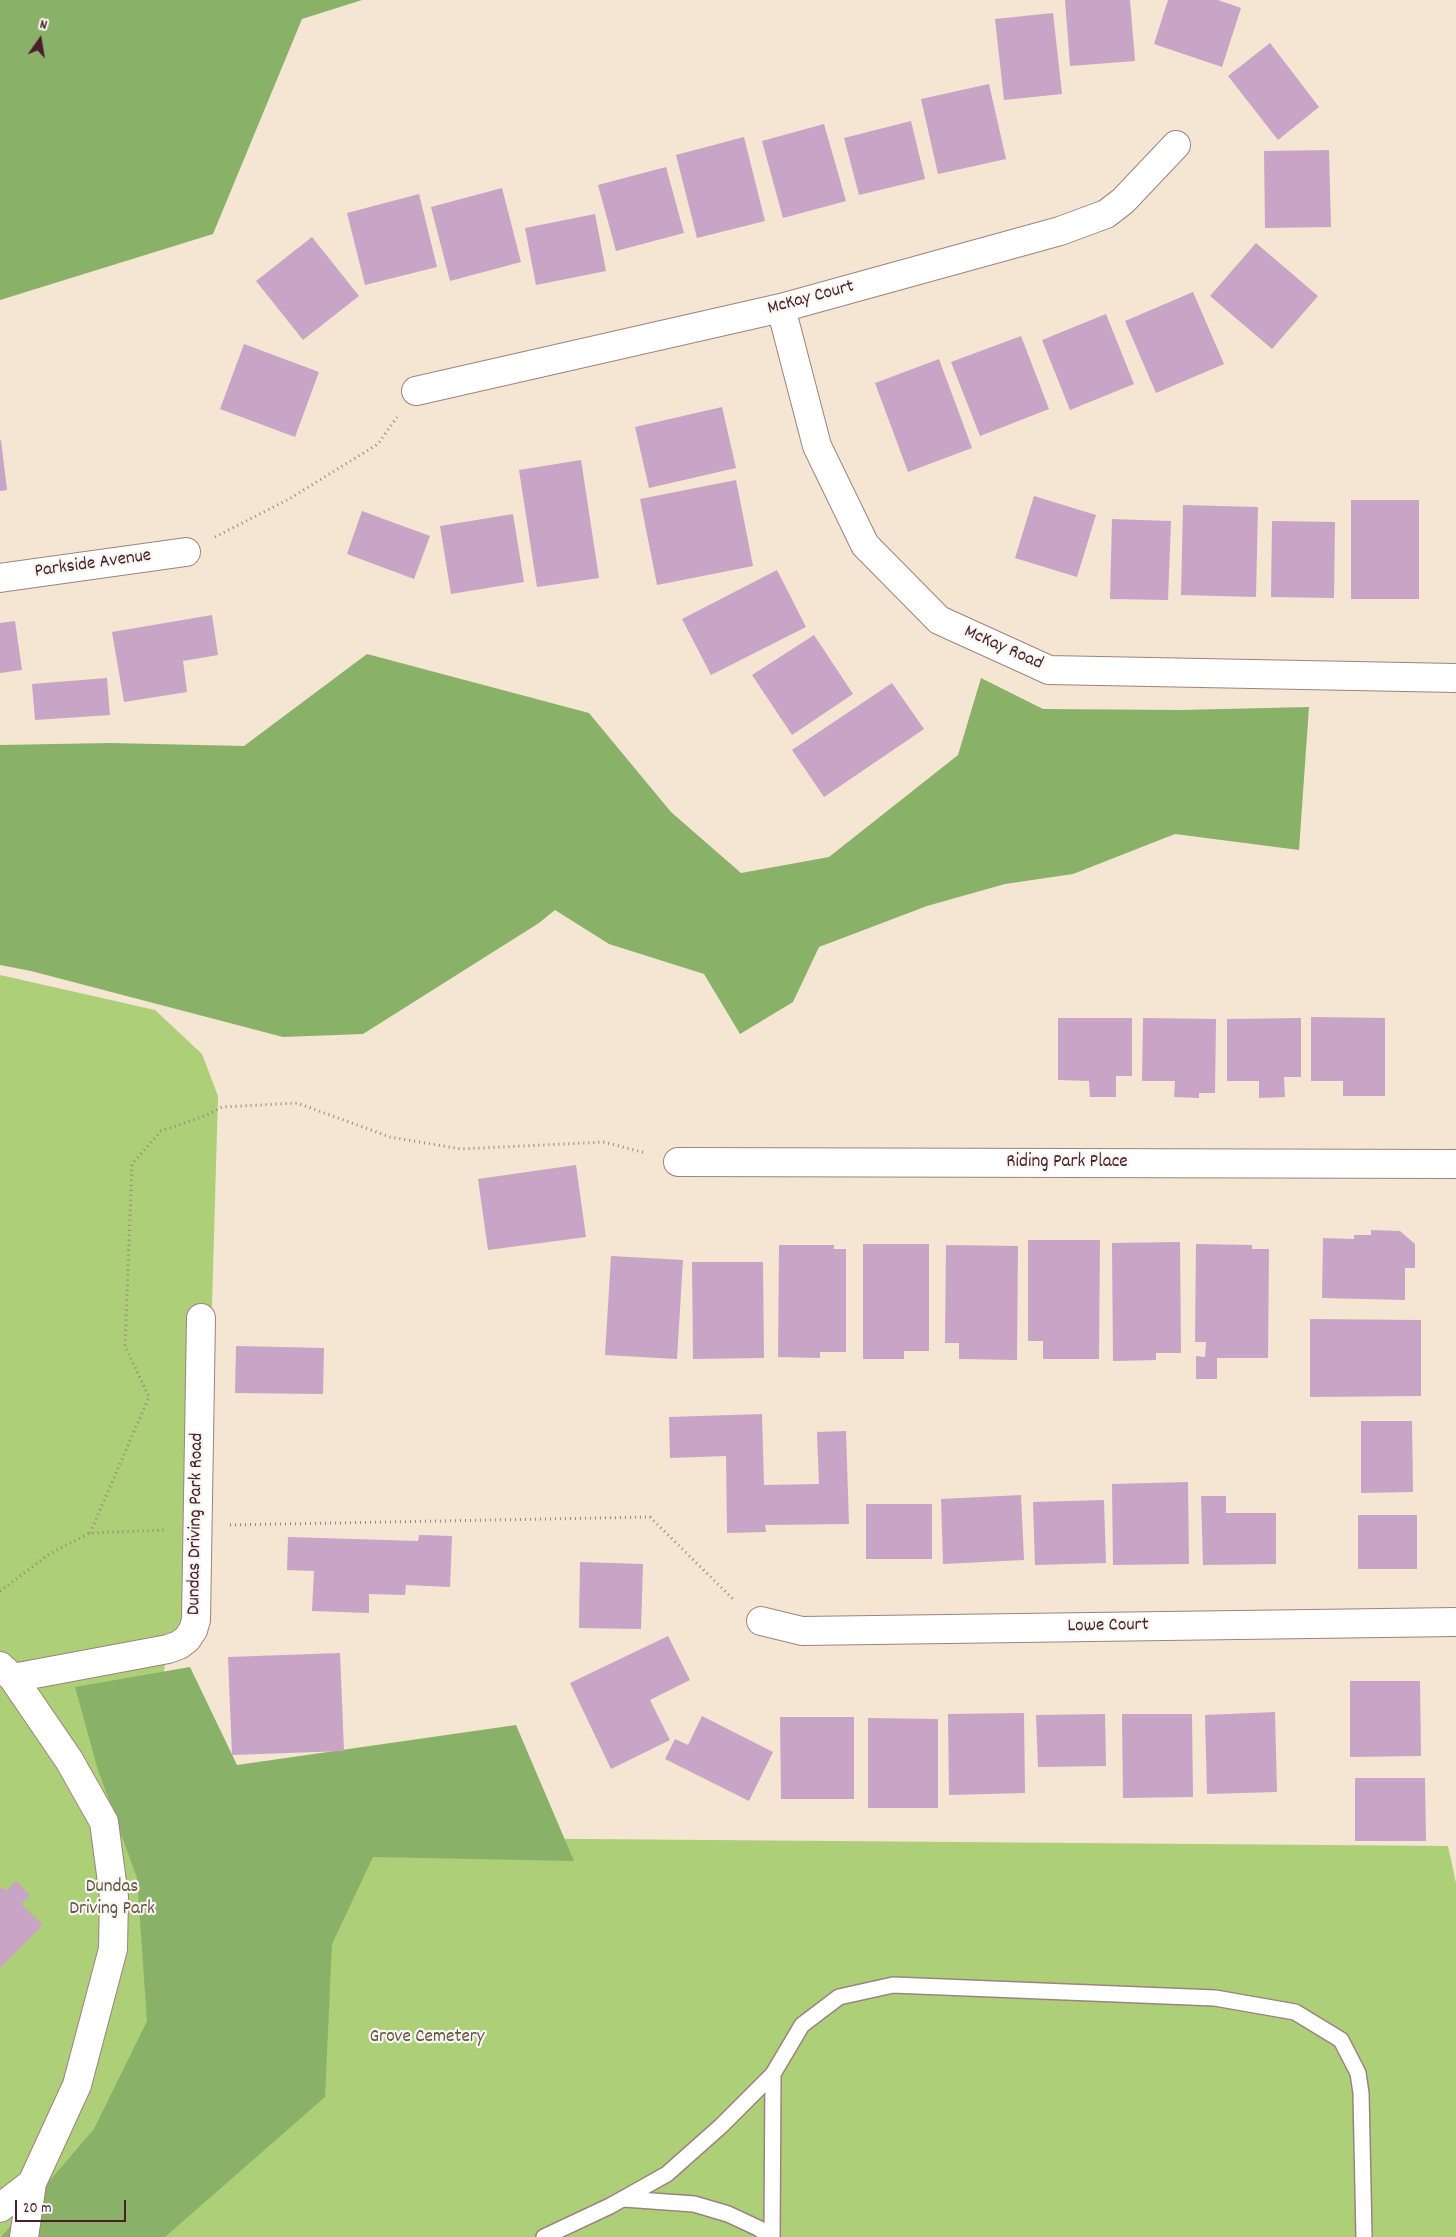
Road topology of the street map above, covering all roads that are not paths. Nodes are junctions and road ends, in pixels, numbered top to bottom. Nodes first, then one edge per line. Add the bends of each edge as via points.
1 (1176, 145) dead end
2 (781, 308) junction
3 (416, 390) road end
4 (186, 552) road end
5 (0, 578) edge
6 (1456, 678) edge
7 (678, 1162) road end
8 (1456, 1164) edge
9 (201, 1318) dead end
10 (761, 1621) road end
11 (1456, 1622) edge
12 (6, 1672) edge
13 (773, 2074) junction
14 (32, 2184) junction
15 (624, 2199) junction
16 (0, 2208) edge
17 (24, 2237) edge
18 (544, 2237) edge
19 (772, 2237) edge
20 (1364, 2237) edge

1 - 2 street, McKay Court via 1123,201 1106,214 1060,230
2 - 3 street, McKay Court
2 - 6 street, McKay Road via 817,446 865,545 940,620 1049,670
4 - 5 street, Parkside Avenue
7 - 8 street, Riding Park Place
9 - 12 street, Dundas Driving Park Road via 196,1620 187,1639 168,1649
10 - 11 street, Lowe Court via 802,1631
12 - 14 street, Dundas Driving Park Road via 69,1760 104,1822 114,1897 113,1949 77,2085
13 - 15 lane via 667,2174
13 - 19 lane
13 - 20 lane via 802,2025 839,1997 893,1985 1214,1998 1294,2012 1341,2040 1358,2073
14 - 16 street, Dundas Driving Park Road
14 - 17 street
15 - 18 lane
15 - 19 lane via 694,2204 728,2214

